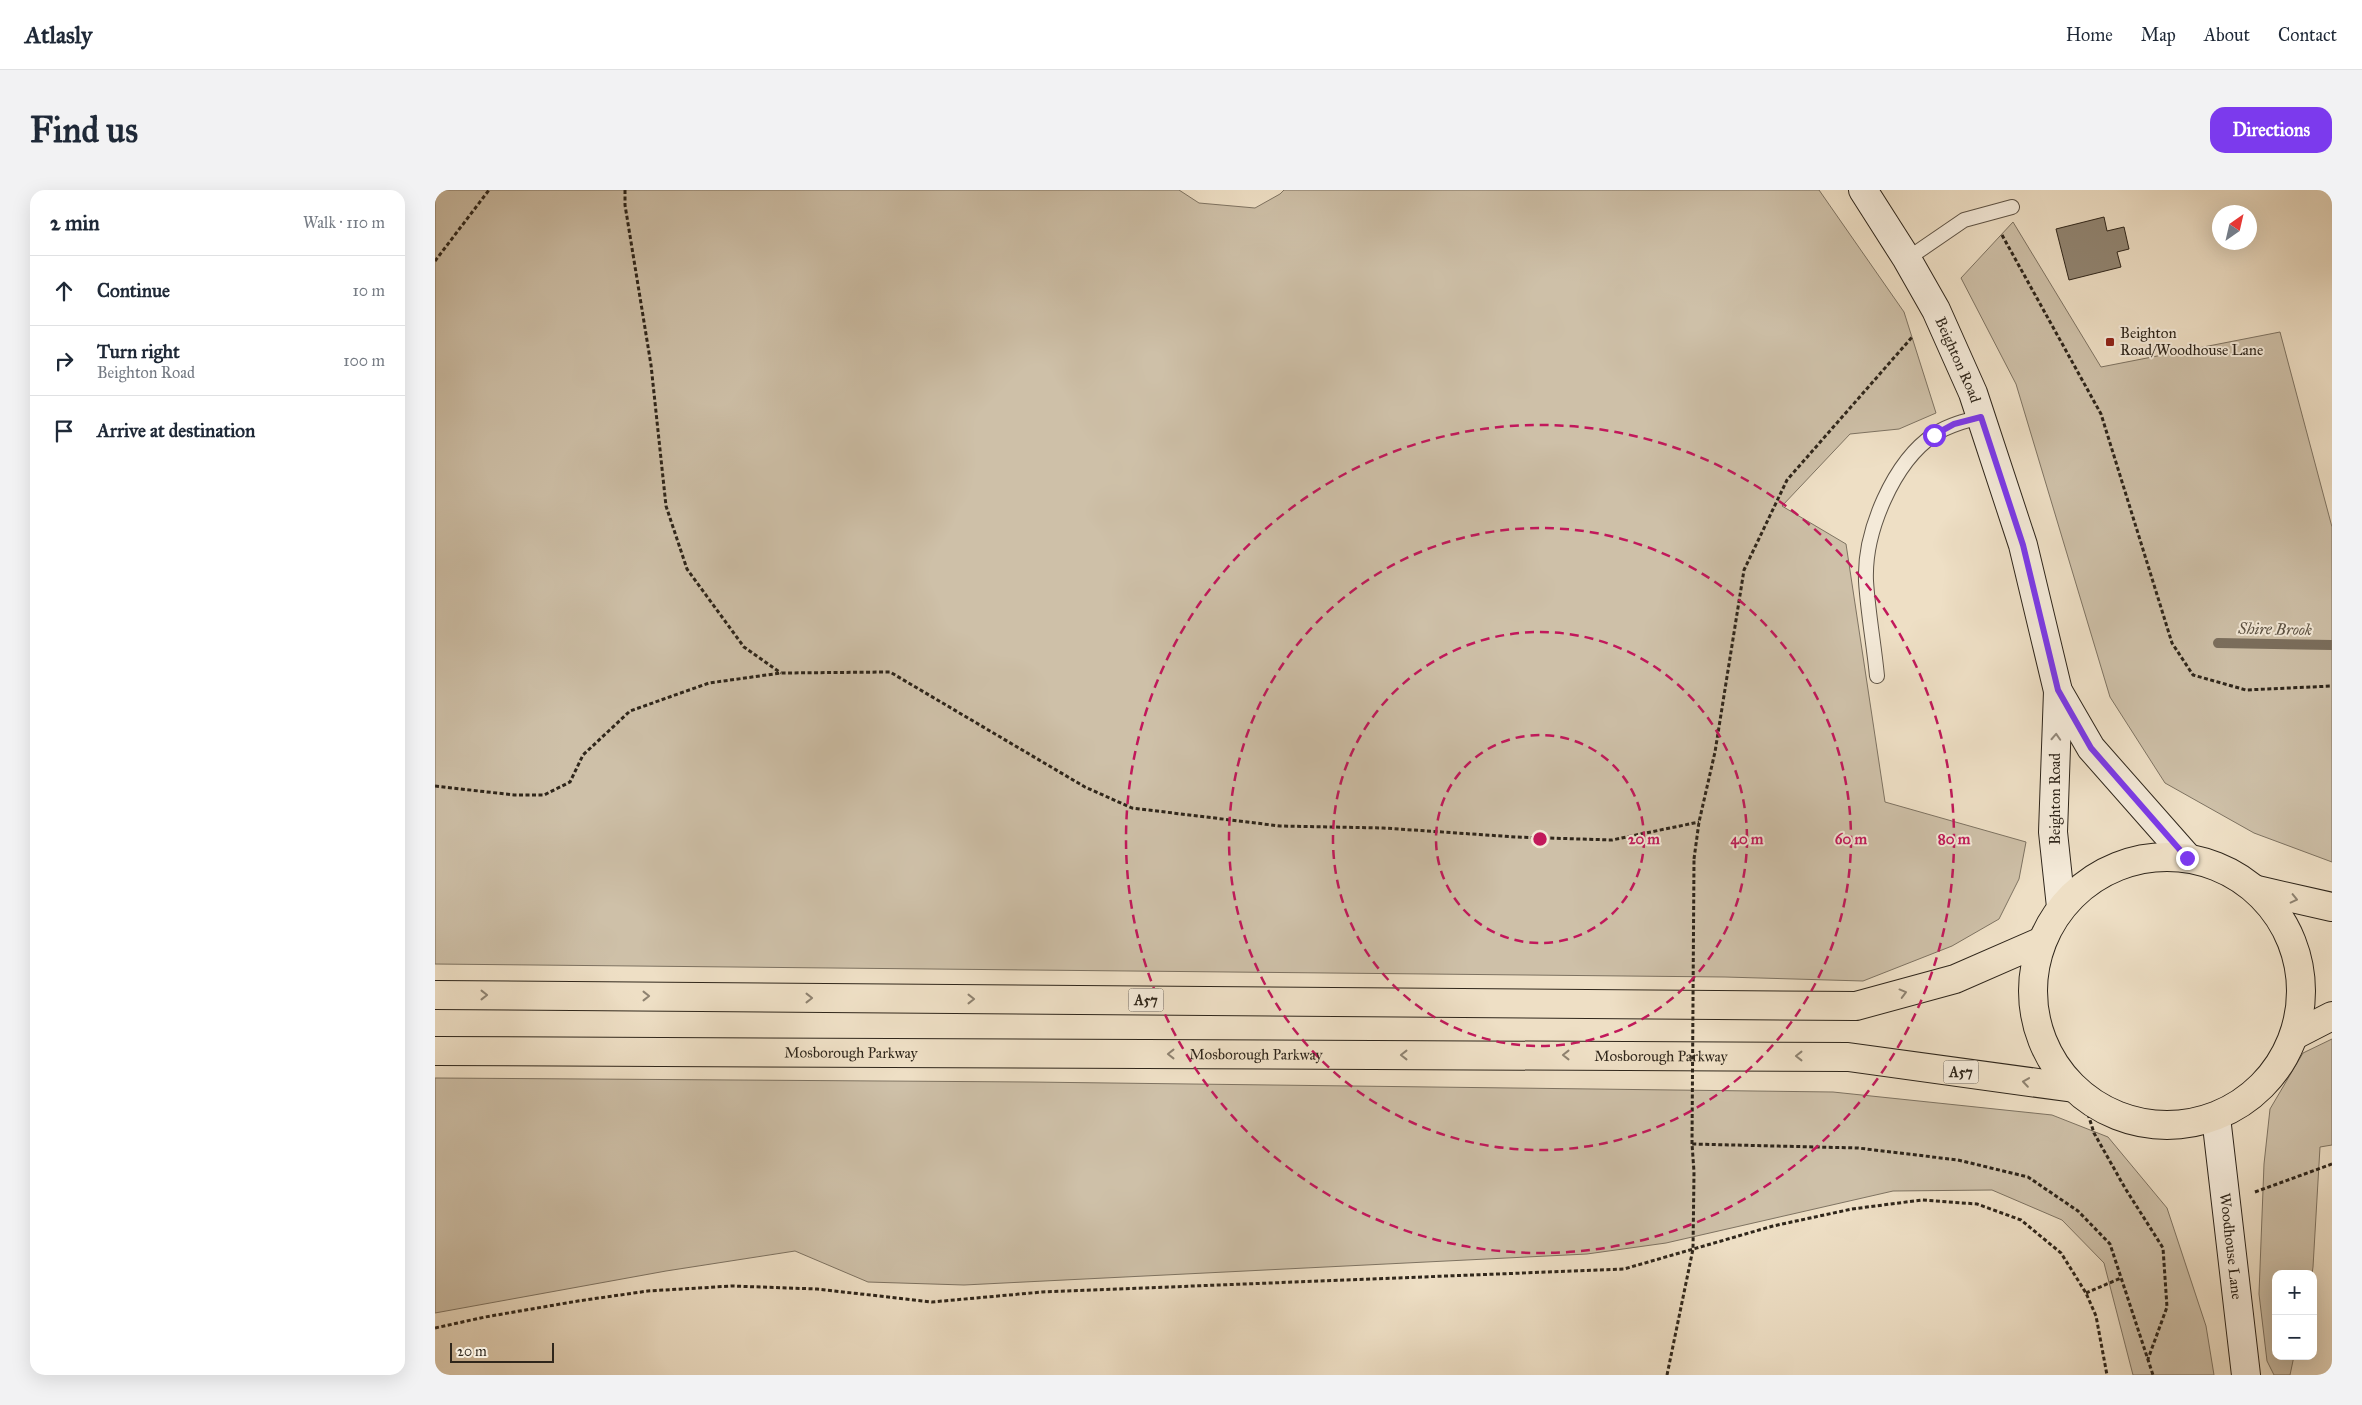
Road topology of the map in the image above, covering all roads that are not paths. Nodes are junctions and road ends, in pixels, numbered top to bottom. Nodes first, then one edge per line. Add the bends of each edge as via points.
1 (1863, 190) edge
2 (2012, 207) dead end
3 (1907, 259) junction
4 (1981, 417) junction
5 (1877, 676) dead end
6 (2058, 690) junction
7 (2187, 858) junction
8 (2257, 890) junction
9 (2061, 907) junction
10 (2332, 907) edge
11 (2042, 941) junction
12 (435, 994) edge
13 (2332, 1016) edge
14 (2295, 1035) junction
15 (435, 1051) edge
16 (2078, 1091) junction
17 (2215, 1117) junction
18 (2246, 1375) edge

1 - 3 street, Beighton Road
2 - 3 lane via 1964,220
3 - 4 street, Beighton Road via 1936,310
4 - 5 lane via 1954,424 1934,435 1909,458 1892,484 1872,532 1866,580
4 - 6 street, Beighton Road via 2023,545
6 - 7 street, Beighton Road via 2091,748
9 -> 6 street, Beighton Road via 2053,832
7 - 8 highway via 2232,873
7 - 9 highway via 2159,857 2113,868
8 -> 10 highway
8 - 14 highway via 2286,927 2299,964 2301,1010
9 - 11 highway
12 -> 11 highway, A57 via 1856,1006 1955,979
11 - 16 highway via 2032,1007 2046,1051
13 - 14 highway
14 - 17 highway via 2272,1076 2248,1100
16 -> 15 highway, Mosborough Parkway / A57 via 1847,1056
16 - 17 highway via 2117,1116 2163,1126
17 - 18 street, Woodhouse Lane

